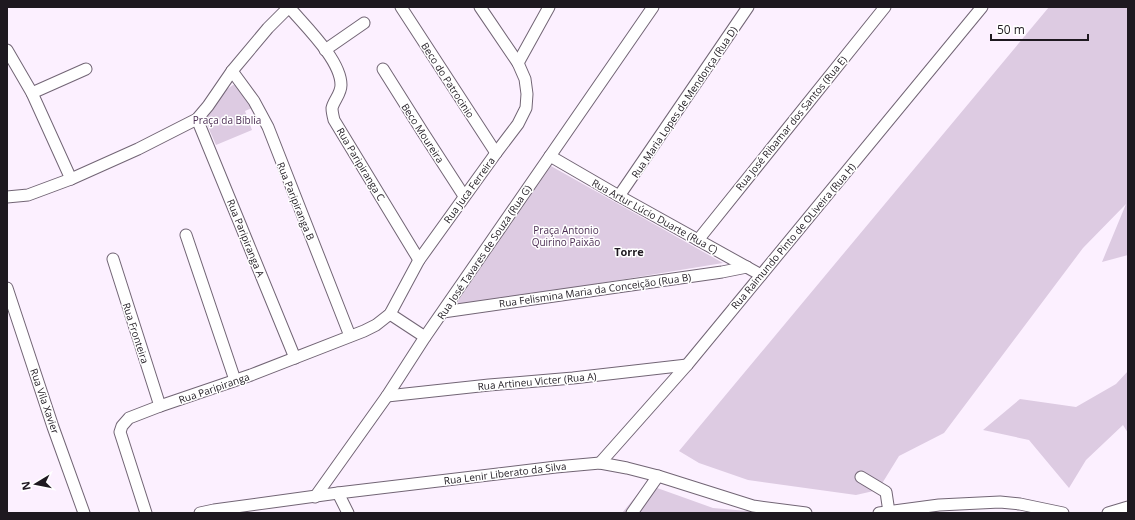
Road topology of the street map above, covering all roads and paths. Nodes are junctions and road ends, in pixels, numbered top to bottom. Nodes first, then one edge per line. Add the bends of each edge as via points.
1 (289, 7) edge
2 (401, 7) edge
3 (480, 7) edge
4 (549, 7) edge
5 (748, 7) edge
6 (885, 7) edge
7 (982, 7) edge
8 (650, 8) edge
9 (364, 23) dead end
10 (7, 50) edge
11 (325, 50) junction
12 (518, 63) junction
13 (86, 69) dead end
14 (383, 69) dead end
15 (232, 71) junction
16 (32, 93) junction
17 (197, 119) junction
18 (496, 153) junction
19 (550, 156) junction
20 (71, 180) junction
21 (464, 196) junction
22 (619, 196) junction
23 (7, 197) edge
24 (186, 235) dead end
25 (698, 240) junction
26 (113, 259) dead end
27 (419, 260) junction
28 (747, 267) junction
29 (761, 275) junction
30 (7, 288) edge
31 (443, 312) junction
32 (390, 314) junction
33 (350, 336) junction
34 (425, 337) junction
35 (295, 358) junction
36 (687, 365) junction
37 (235, 380) junction
38 (387, 396) junction
39 (160, 406) junction
40 (600, 462) junction
41 (658, 476) junction
42 (861, 477) dead end
43 (338, 493) junction
44 (315, 497) junction
45 (980, 503) junction
46 (1128, 507) edge
47 (884, 512) edge
48 (84, 513) edge
49 (146, 513) edge
50 (200, 513) edge
51 (348, 513) edge
52 (632, 513) edge
53 (806, 513) edge
54 (971, 513) edge
55 (1063, 513) edge
56 (1108, 513) edge

1 - 11 street, Rua Paripiranga C
1 - 15 street
2 - 18 street, Beco do Patrocinio
3 - 12 street, Rua Juca Ferreira
4 - 12 street
5 - 22 street, Rua Maria Lopes de Mendonça (Rua D)
6 - 25 street, Rua José Ribamar dos Santos (Rua E)
7 - 29 street, Rua Raimundo Pinto de OLiveira (Rua H)
8 - 19 street, Rua José Tavares de Souza (Rua G)
9 - 11 street
10 - 16 street
11 - 27 street, Rua Paripiranga C via 340,77 340,91 332,110 334,120
12 - 18 street, Rua Juca Ferreira via 525,79 526,108 518,124
13 - 16 street
14 - 21 street, Beco Moureira
15 - 17 street
15 - 33 street, Rua Paripiranga B via 254,101 268,127
16 - 20 street
17 - 20 street
17 - 35 street, Rua Paripiranga A
18 - 21 street, Rua Juca Ferreira
19 - 22 street, Rua Artur Lúcio Duarte (Rua C)
19 - 31 street, Rua José Tavares de Souza (Rua G)
20 - 23 street via 28,195
21 - 27 street, Rua Juca Ferreira
22 - 25 street, Rua Artur Lúcio Duarte (Rua C)
24 - 37 street
25 - 28 street, Rua Artur Lúcio Duarte (Rua C)
26 - 39 street, Rua Fronteira
27 - 32 street, Rua Juca Ferreira
28 - 29 street, Rua Artur Lúcio Duarte (Rua C)
28 - 31 street, Rua Felismina Maria da Conceição (Rua B)
29 - 36 street, Rua Raimundo Pinto de OLiveira (Rua H)
30 - 48 street, Rua Vila Xavier
31 - 34 street, Rua José Tavares de Souza (Rua G)
32 - 33 street, Rua Paripiranga via 376,325
32 - 34 street
33 - 35 street, Rua Paripiranga
34 - 38 street, Rua José Tavares de Souza (Rua G)
35 - 37 street, Rua Paripiranga
36 - 38 street, Rua Artineu Victer (Rua A)
36 - 40 street, Rua Raimundo Pinto de OLiveira (Rua H)
37 - 39 street, Rua Paripiranga
38 - 44 street, Rua José Tavares de Souza (Rua G)
39 - 49 street, Rua Paripiranga via 129,418 120,432
40 - 41 street, Rua Lenir Liberato da Silva
40 - 43 street, Rua Lenir Liberato da Silva
41 - 52 street
41 - 53 street, Rua Lenir Liberato da Silva via 753,506
42 - 47 street via 886,492
43 - 44 street, Rua Lenir Liberato da Silva
43 - 51 street
44 - 50 street, Rua Lenir Liberato da Silva
45 - 47 street
45 - 54 street
45 - 55 street via 1020,504
46 - 56 street

